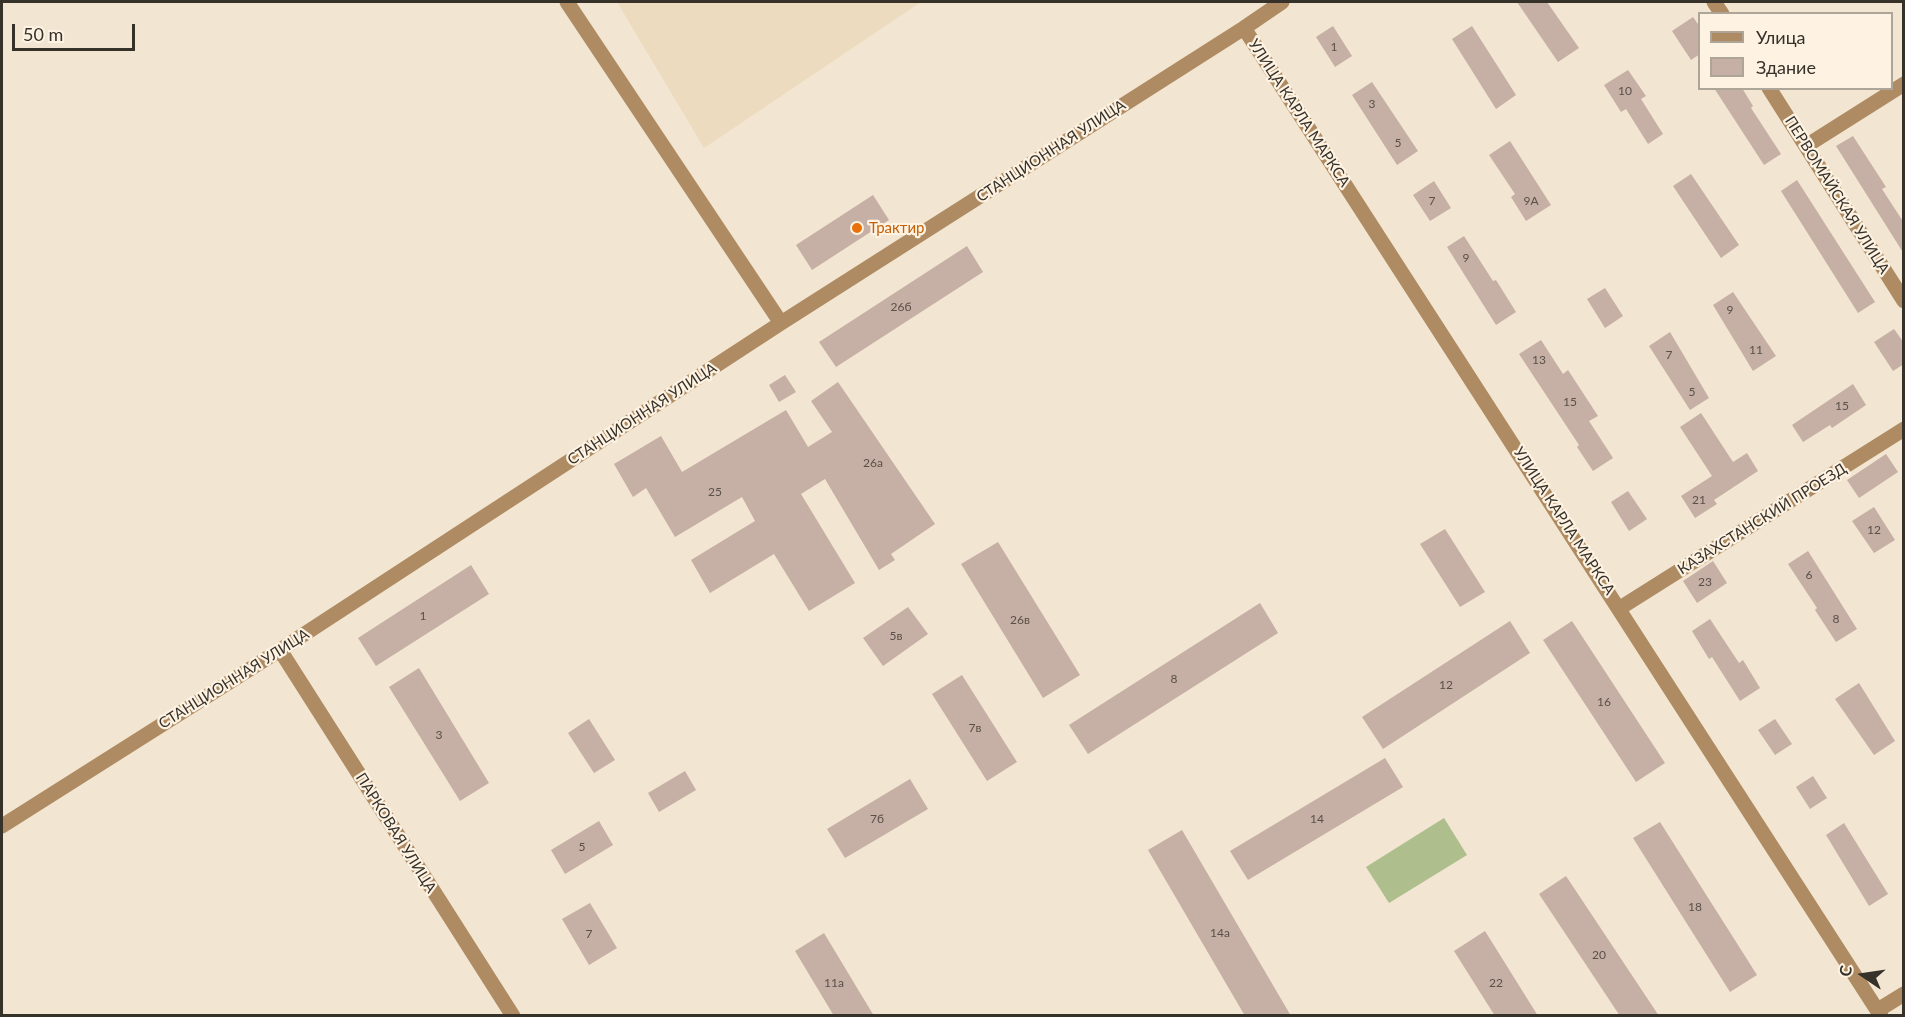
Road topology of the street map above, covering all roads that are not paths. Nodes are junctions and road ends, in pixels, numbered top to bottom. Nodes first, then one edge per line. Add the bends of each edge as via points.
1 (567, 2) edge
2 (1282, 2) edge
3 (1244, 28) junction
4 (1904, 84) edge
5 (1770, 90) edge
6 (1806, 146) junction
7 (1904, 301) edge
8 (781, 323) junction
9 (1904, 429) edge
10 (1620, 608) junction
11 (280, 650) junction
12 (2, 826) edge
13 (1904, 994) edge
14 (1880, 1013) edge
15 (513, 1016) edge

1 - 8 street
2 - 3 street, СТАНЦИОННАЯ УЛИЦА
3 - 8 street, СТАНЦИОННАЯ УЛИЦА
3 - 10 street, УЛИЦА КАРЛА МАРКСА
4 - 6 street
5 - 6 street, ПЕРВОМАЙСКАЯ УЛИЦА
6 - 7 street, ПЕРВОМАЙСКАЯ УЛИЦА
8 - 11 street, СТАНЦИОННАЯ УЛИЦА
9 - 10 street, КАЗАХСТАНСКИЙ ПРОЕЗД
10 - 14 street, УЛИЦА КАРЛА МАРКСА
11 - 12 street, СТАНЦИОННАЯ УЛИЦА
11 - 15 street, ПАРКОВАЯ УЛИЦА
13 - 14 street

